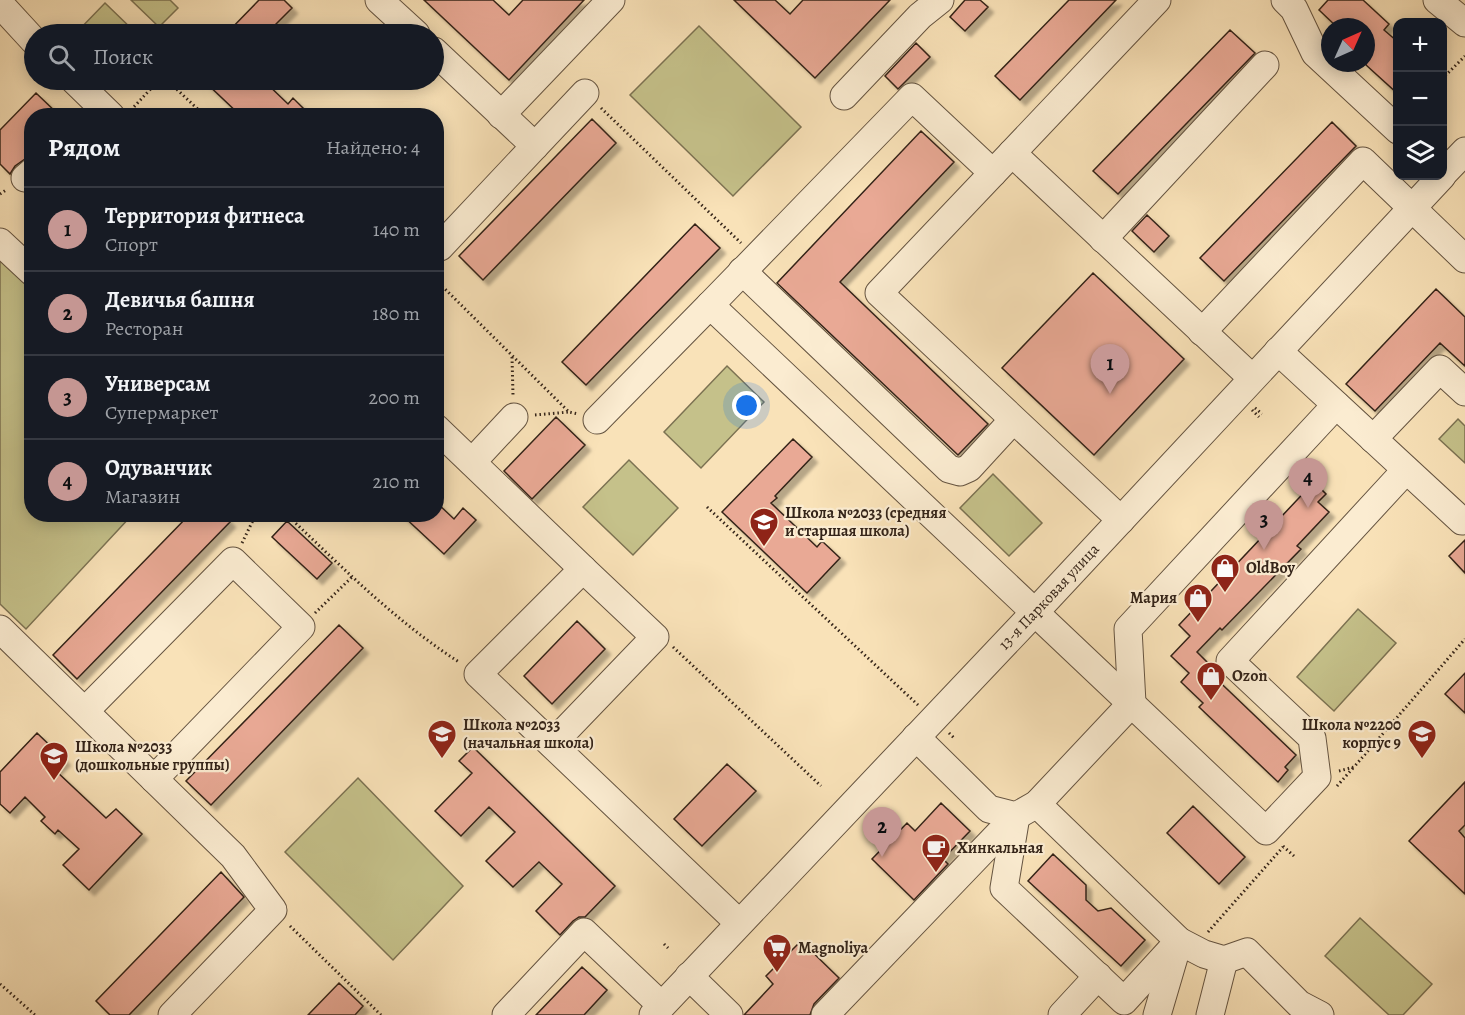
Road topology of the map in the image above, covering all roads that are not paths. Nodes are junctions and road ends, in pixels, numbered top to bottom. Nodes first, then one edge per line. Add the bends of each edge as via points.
1 (3, 0) edge
2 (379, 0) edge
3 (611, 0) edge
4 (940, 0) edge
5 (1157, 0) edge
6 (1285, 0) edge
7 (1437, 0) edge
8 (0, 4) edge
9 (1465, 23) edge
10 (405, 24) edge
11 (24, 30) edge
12 (444, 61) edge
13 (1265, 65) dead end
14 (82, 90) edge
15 (585, 93) road end
16 (844, 96) dead end
17 (96, 108) edge
18 (501, 115) junction
19 (1394, 126) edge
20 (535, 146) junction
21 (1465, 151) edge
22 (1012, 153) junction
23 (1447, 170) edge
24 (993, 173) junction
25 (1438, 180) edge
26 (1412, 208) junction
27 (1103, 239) junction
28 (0, 242) edge
29 (444, 243) edge
30 (1465, 259) edge
31 (748, 264) junction
32 (24, 265) edge
33 (710, 304) junction
34 (1202, 332) junction
35 (1278, 351) junction
36 (1252, 378) junction
37 (1465, 392) edge
38 (1336, 405) junction
39 (514, 417) road end
40 (597, 420) road end
41 (1013, 420) junction
42 (444, 436) edge
43 (1373, 439) junction
44 (472, 462) junction
45 (1406, 470) junction
46 (1121, 520) junction
47 (1462, 521) dead end
48 (583, 569) junction
49 (1035, 612) junction
50 (0, 629) edge
51 (1131, 703) junction
52 (85, 711) junction
53 (916, 737) junction
54 (552, 744) junction
55 (154, 779) junction
56 (1027, 810) junction
57 (739, 923) junction
58 (1186, 945) junction
59 (1224, 960) junction
60 (689, 976) junction
61 (1098, 976) junction
62 (657, 1010) edge
63 (172, 1015) edge
64 (506, 1015) edge
65 (729, 1015) edge
66 (825, 1015) edge
67 (1062, 1015) edge
68 (1157, 1015) edge
69 (1210, 1015) edge
70 (1320, 1015) edge

1 - 8 street
2 - 10 street
3 - 18 street
4 - 16 street
5 - 22 street
6 - 19 street via 1294,9 1315,53
7 - 9 street
8 - 11 street
12 - 18 street
13 - 27 street
14 - 17 street
15 - 20 street
18 - 20 street
20 - 29 street
21 - 23 street, 13-я Парковая улица
22 - 24 street
22 - 27 street
24 - 31 street via 912,97
24 - 41 street via 879,293
25 - 26 street, 13-я Парковая улица
26 - 30 street
26 - 34 street via 1363,161
26 - 35 street, 13-я Парковая улица
27 - 34 street
28 - 32 street
31 - 33 street
31 - 41 street via 949,469 969,468
33 - 40 street
33 - 49 street via 857,456
34 - 36 street
35 - 36 street, 13-я Парковая улица
35 - 38 street
36 - 46 street, 13-я Парковая улица
37 - 43 street via 1440,369
38 - 43 street
38 - 51 street via 1128,629
39 - 44 street
41 - 46 street
42 - 44 street
43 - 45 street
44 - 48 street
45 - 47 street
45 - 51 street via 1230,660 1312,738 1325,785 1266,831
46 - 49 street, 13-я Парковая улица
48 - 54 street via 655,637
48 - 54 street via 478,674
49 - 51 street
49 - 53 street, 13-я Парковая улица
50 - 52 street
51 - 56 street
52 - 55 street
52 - 55 street via 233,561 301,627
53 - 56 street via 989,809
53 - 57 street, 13-я Парковая улица
54 - 57 street
55 - 63 street via 233,856 273,910
56 - 58 street
56 - 61 street via 1004,888
56 - 66 street
57 - 60 street, 13-я Парковая улица
58 - 59 street
58 - 61 street via 1124,1000
58 - 68 street
59 - 69 street
59 - 70 street via 1246,952 1299,1004
60 - 62 street, 13-я Парковая улица
60 - 65 street
61 - 67 street
62 - 64 street via 584,932

